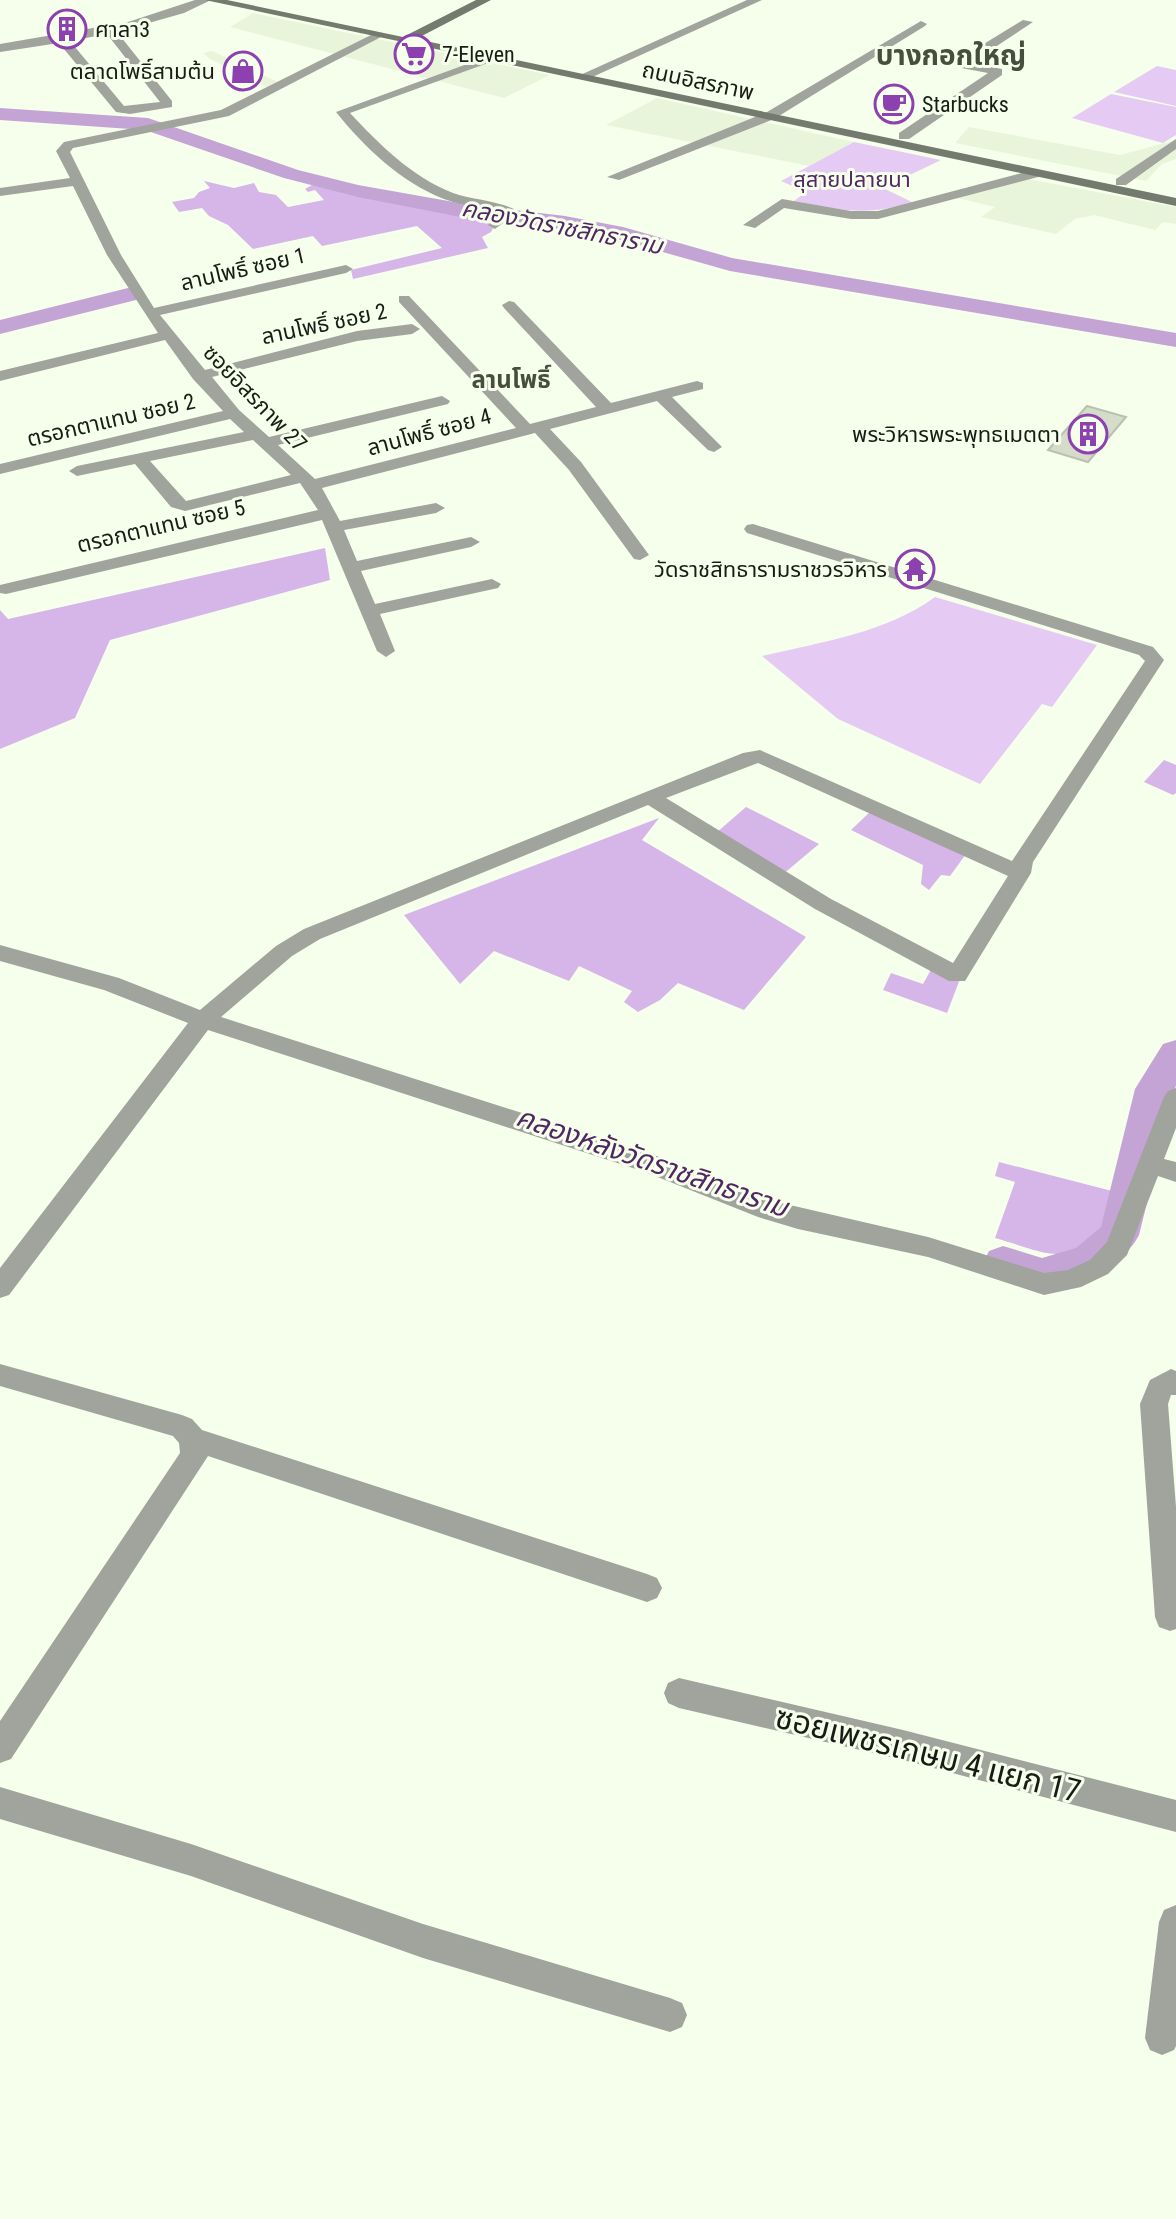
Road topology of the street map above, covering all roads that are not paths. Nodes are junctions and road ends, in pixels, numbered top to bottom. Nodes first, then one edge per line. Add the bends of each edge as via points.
1 (208, 0) edge
2 (240, 0) edge
3 (485, 0) edge
4 (756, 0) edge
5 (1027, 22) dead end
6 (921, 24) dead end
7 (110, 30) junction
8 (377, 36) junction
9 (62, 38) junction
10 (409, 38) junction
11 (122, 47) junction
12 (0, 48) edge
13 (108, 49) dead end
14 (93, 52) dead end
15 (78, 54) junction
16 (493, 59) junction
17 (588, 74) junction
18 (771, 114) junction
19 (904, 136) junction
20 (1176, 143) edge
21 (1037, 173) junction
22 (614, 177) dead end
23 (78, 181) junction
24 (1121, 182) junction
25 (0, 192) edge
26 (1176, 193) edge
27 (1176, 202) edge
28 (495, 225) dead end
29 (750, 225) dead end
30 (346, 269) dead end
31 (404, 299) dead end
32 (509, 305) dead end
33 (150, 313) junction
34 (412, 329) dead end
35 (167, 335) junction
36 (0, 376) edge
37 (199, 376) junction
38 (697, 386) dead end
39 (661, 396) junction
40 (442, 401) dead end
41 (607, 409) junction
42 (233, 413) junction
43 (532, 428) junction
44 (261, 439) junction
45 (714, 447) dead end
46 (139, 458) junction
47 (0, 469) edge
48 (77, 471) dead end
49 (307, 481) junction
50 (436, 508) dead end
51 (331, 520) junction
52 (753, 529) dead end
53 (471, 542) dead end
54 (640, 555) dead end
55 (351, 568) junction
56 (492, 584) dead end
57 (6, 589) dead end
58 (370, 611) junction
59 (386, 651) dead end
60 (649, 797) junction
61 (1020, 873) junction
62 (0, 953) edge
63 (205, 1018) junction
64 (1176, 1097) edge
65 (1150, 1164) junction
66 (1176, 1172) edge
67 (0, 1287) edge
68 (0, 1375) edge
69 (1176, 1383) edge
70 (193, 1439) junction
71 (647, 1588) dead end
72 (1170, 1617) dead end
73 (679, 1693) dead end
74 (0, 1748) edge
75 (0, 1803) edge
76 (1176, 1816) edge
77 (1176, 1922) edge
78 (670, 2015) dead end
79 (1162, 2038) dead end

1 - 7 street via 161,19
1 - 8 main road, ถนนอิสรภาพ
2 - 10 main road
3 - 10 main road
4 - 17 street
5 - 19 street via 960,64 998,72
6 - 18 street
7 - 9 street
7 - 11 street
8 - 10 main road, ถนนอิสรภาพ
8 - 23 street, ซอยอิสรภาพ 27 via 239,107 63,148
9 - 12 street
9 - 15 street
10 - 16 main road, ถนนอิสรภาพ
10 - 17 main road
11 - 13 street
11 - 15 street via 168,104 120,109
14 - 15 street
16 - 17 main road, ถนนอิสรภาพ
16 - 28 street via 342,112 430,188 506,212
17 - 18 main road, ถนนอิสรภาพ
18 - 19 main road
18 - 21 main road, ถนนอิสรภาพ
18 - 22 street
19 - 24 main road
20 - 24 street
21 - 27 main road, ถนนอิสรภาพ
21 - 29 street via 878,215 782,203
23 - 25 street
23 - 33 street, ซอยอิสรภาพ 27
24 - 26 main road
30 - 33 street, ลานโพธิ์ ซอย 1
31 - 43 street
32 - 41 street
33 - 35 street, ซอยอิสรภาพ 27
34 - 37 street, ลานโพธิ์ ซอย 2 via 357,336
35 - 36 street
35 - 37 street, ซอยอิสรภาพ 27
37 - 42 street, ซอยอิสรภาพ 27
38 - 39 street, ลานโพธิ์ ซอย 4
39 - 41 street, ลานโพธิ์ ซอย 4
39 - 45 street
40 - 44 street
41 - 43 street, ลานโพธิ์ ซอย 4
42 - 44 street, ซอยอิสรภาพ 27
42 - 47 street, ตรอกตาแทน ซอย 2
43 - 49 street, ลานโพธิ์ ซอย 4
43 - 54 street via 575,466
44 - 46 street
44 - 49 street, ซอยอิสรภาพ 27
46 - 48 street
46 - 49 street, ลานโพธิ์ ซอย 4 via 185,506
49 - 51 street, ซอยอิสรภาพ 27
50 - 51 street, ตรอกตาแทน ซอย 5
51 - 55 street, ซอยอิสรภาพ 27
51 - 57 street, ตรอกตาแทน ซอย 5
52 - 61 street via 1146,651 1155,660 1022,862
53 - 55 street
55 - 58 street, ซอยอิสรภาพ 27
56 - 58 street
58 - 59 street, ซอยอิสรภาพ 27
60 - 61 street via 760,756
60 - 61 street via 823,904 957,975
60 - 63 street via 312,934
62 - 63 street
63 - 65 street via 654,1165 758,1207 928,1247 1044,1284 1072,1280 1099,1267 1118,1248
63 - 67 street
64 - 65 street
65 - 66 street
68 - 70 street via 182,1427
69 - 72 street via 1160,1388 1154,1404
70 - 71 street
70 - 74 street via 194,1455
73 - 76 street, ซอยเพชรเกษม 4 แยก 17
75 - 78 street
77 - 79 street

